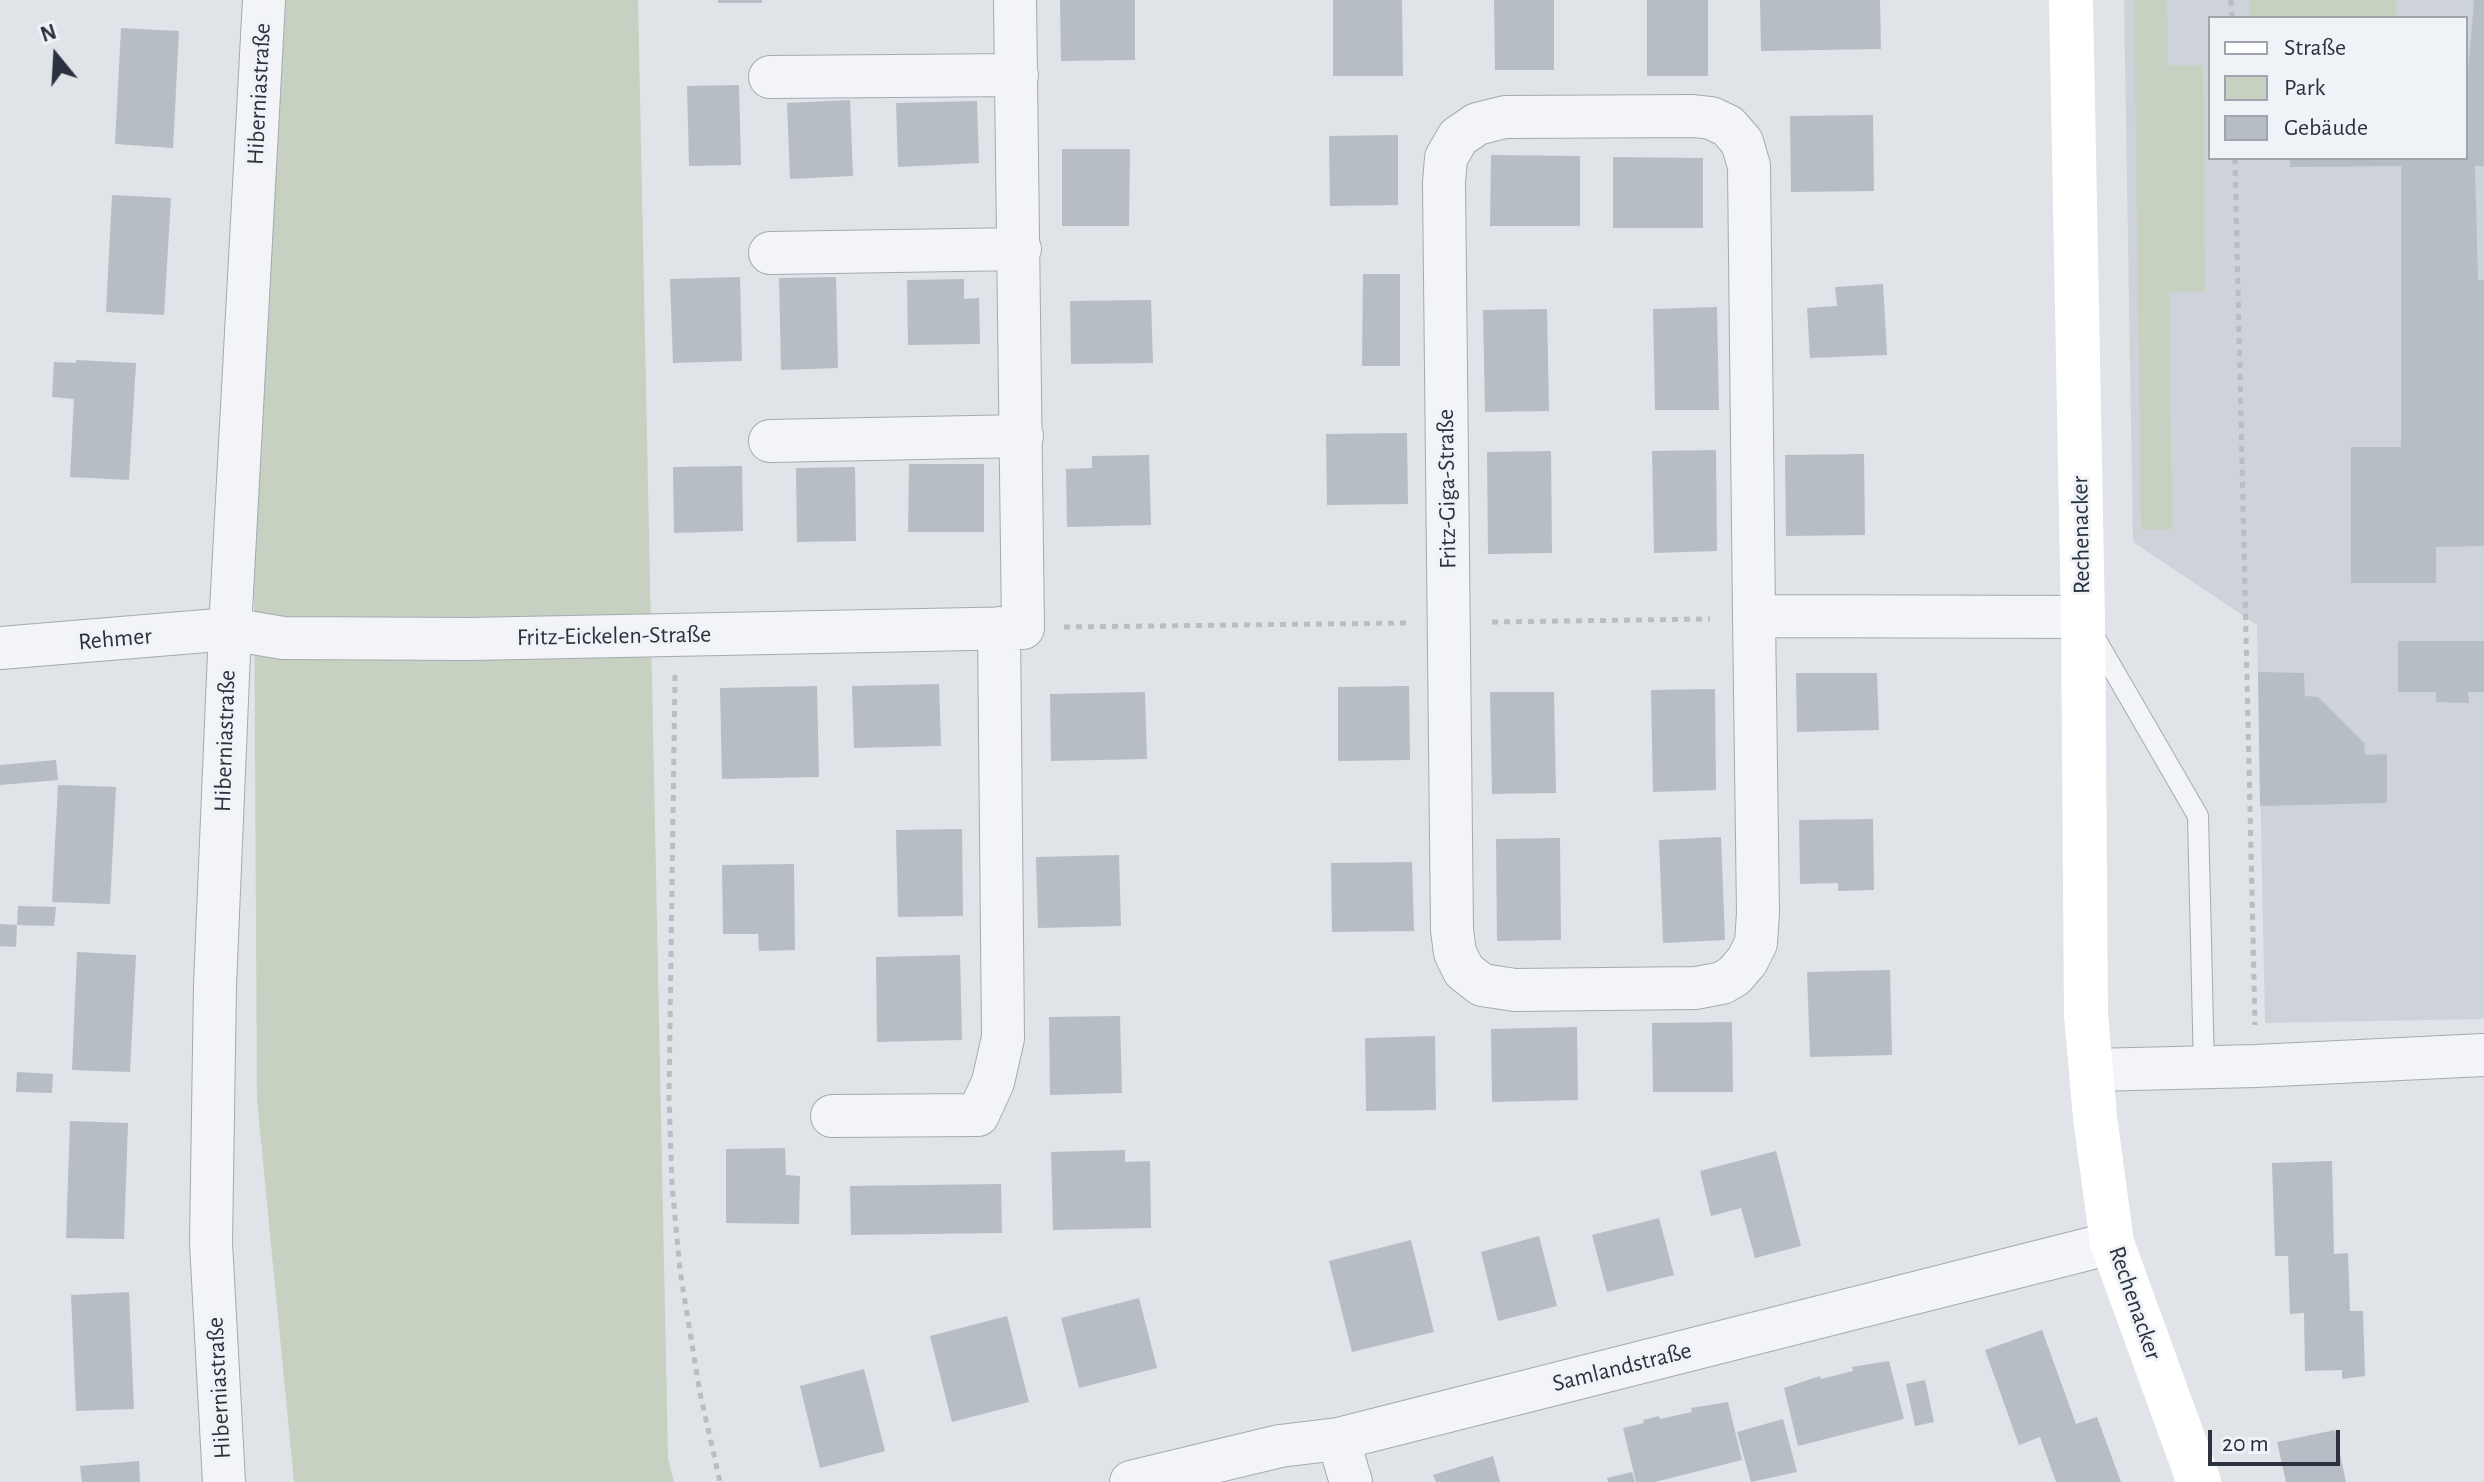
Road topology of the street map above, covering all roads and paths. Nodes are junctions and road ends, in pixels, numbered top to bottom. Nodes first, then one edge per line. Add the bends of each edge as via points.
1 (264, 0) edge
2 (1015, 0) edge
3 (2071, 0) edge
4 (1017, 75) junction
5 (770, 77) dead end
6 (2235, 160) edge
7 (1020, 249) junction
8 (770, 253) dead end
9 (1022, 436) junction
10 (770, 441) dead end
11 (1754, 616) junction
12 (2083, 617) junction
13 (1448, 623) junction
14 (1011, 628) junction
15 (230, 629) junction
16 (675, 634) junction
17 (0, 648) edge
18 (2484, 1055) edge
19 (2256, 1066) junction
20 (2204, 1068) junction
21 (2092, 1070) junction
22 (832, 1116) dead end
23 (2112, 1243) junction
24 (1338, 1439) junction
25 (224, 1482) edge
26 (720, 1482) edge
27 (1131, 1482) edge
28 (1351, 1482) edge
29 (2199, 1482) edge

1 - 15 street, Hiberniastraße
2 - 4 street
3 - 12 street, Rechenacker
4 - 5 street
4 - 7 street
6 - 19 path
7 - 8 street
7 - 9 street
9 - 10 street
9 - 14 street
11 - 12 street
11 - 13 path
11 - 13 street, Fritz-Giga-Straße via 1756,943 1734,976 1696,988 1515,990 1482,985 1464,971 1452,930
11 - 13 street, Fritz-Giga-Straße via 1749,166 1742,142 1728,126 1693,116 1505,117 1477,124 1458,137 1446,158
12 - 20 lane via 2198,816
12 - 21 street, Rechenacker via 2086,985
13 - 14 path
14 - 16 street, Fritz-Eickelen-Straße
14 - 22 street via 1003,1038 993,1082 978,1115
15 - 16 street, Fritz-Eickelen-Straße via 283,638
15 - 17 street, Rehmer
15 - 25 street, Hiberniastraße via 211,1185
16 - 26 path via 672,1184 680,1271
18 - 19 street
19 - 20 street
20 - 21 street
21 - 23 street, Rechenacker
23 - 24 street, Samlandstraße
23 - 29 street, Rechenacker
24 - 27 street, Samlandstraße via 1280,1446
24 - 28 street

